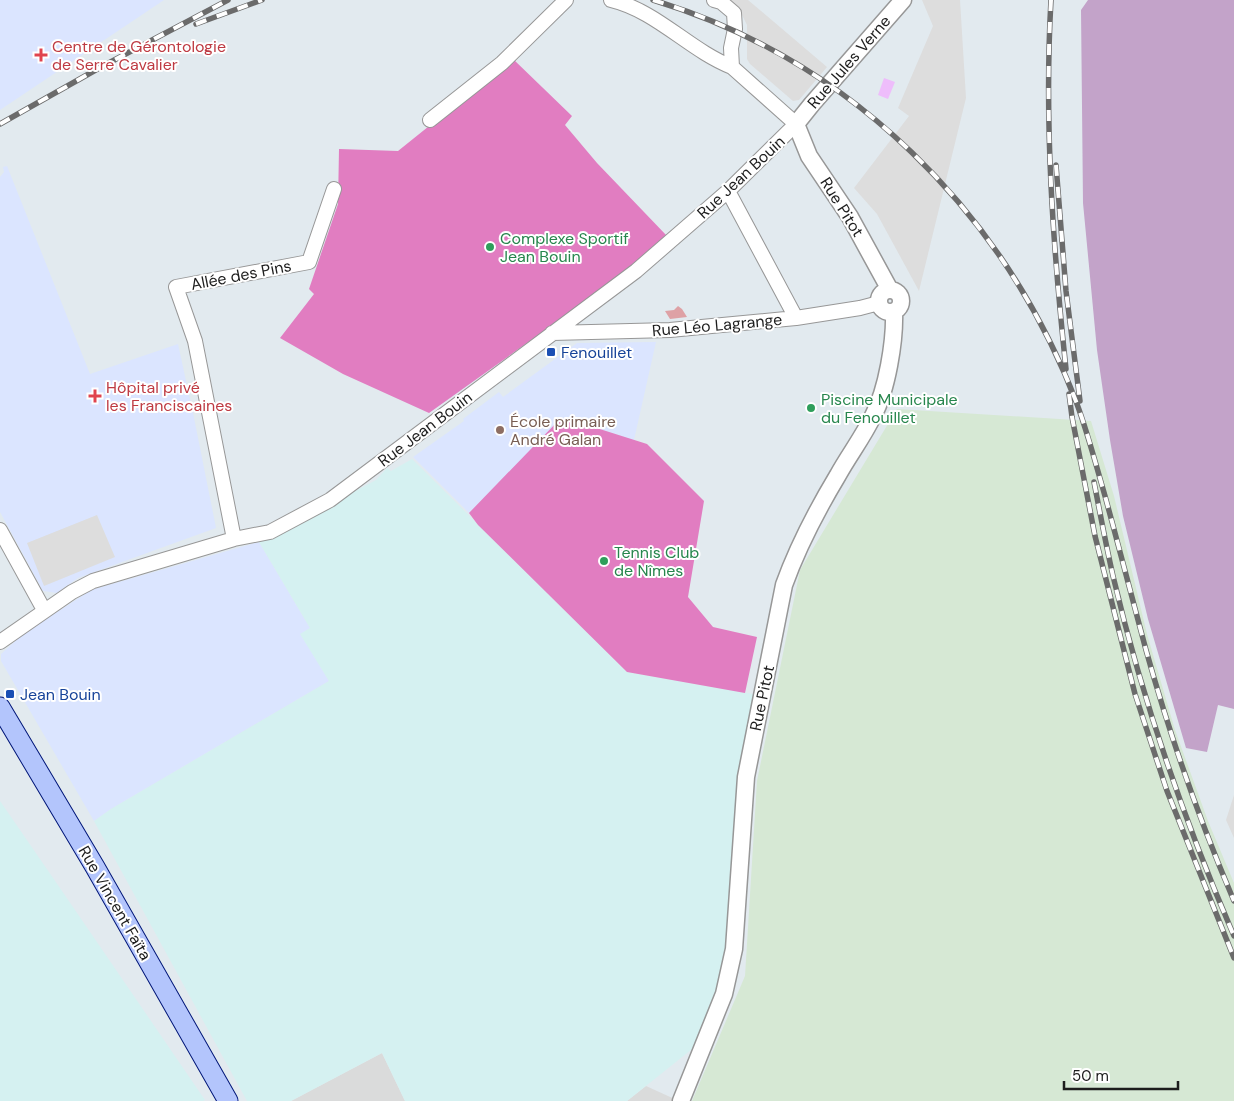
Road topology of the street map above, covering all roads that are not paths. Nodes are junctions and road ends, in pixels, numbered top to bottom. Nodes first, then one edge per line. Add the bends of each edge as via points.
1 (566, 0) edge
2 (611, 0) edge
3 (714, 0) edge
4 (903, 0) edge
5 (732, 67) junction
6 (430, 120) dead end
7 (796, 124) junction
8 (334, 190) dead end
9 (728, 191) junction
10 (890, 290) junction
11 (879, 303) junction
12 (894, 312) junction
13 (796, 318) junction
14 (552, 333) junction
15 (0, 530) edge
16 (234, 539) junction
17 (44, 610) junction
18 (0, 642) edge
19 (0, 707) edge
20 (228, 1101) edge
21 (681, 1101) edge

1 - 6 street via 502,64
2 - 5 street via 637,8 719,62
3 - 5 street via 722,2 734,13
4 - 7 street, Rue Jules Verne
5 - 7 street
7 - 9 street, Rue Jean Bouin
7 - 10 street, Rue Pitot via 809,156 850,217
8 - 16 street, Allée des Pins via 308,262 176,287 195,341
9 - 13 street
9 - 14 street, Rue Jean Bouin via 636,271
10 - 11 street via 881,296
10 - 12 street, Rue Pitot via 901,297 900,308
11 - 12 street via 886,312
11 - 13 street, Rue Léo Lagrange
12 - 21 street, Rue Pitot via 894,332 882,394 874,416 808,530 784,585 746,777 734,949 724,994
13 - 14 street, Rue Léo Lagrange via 670,330
14 - 16 street, Rue Jean Bouin via 330,500 270,532
15 - 17 street
16 - 17 street, Rue Jean Bouin via 94,581
17 - 18 street, Rue Jean Bouin
19 - 20 main road, Rue Vincent Faïta

